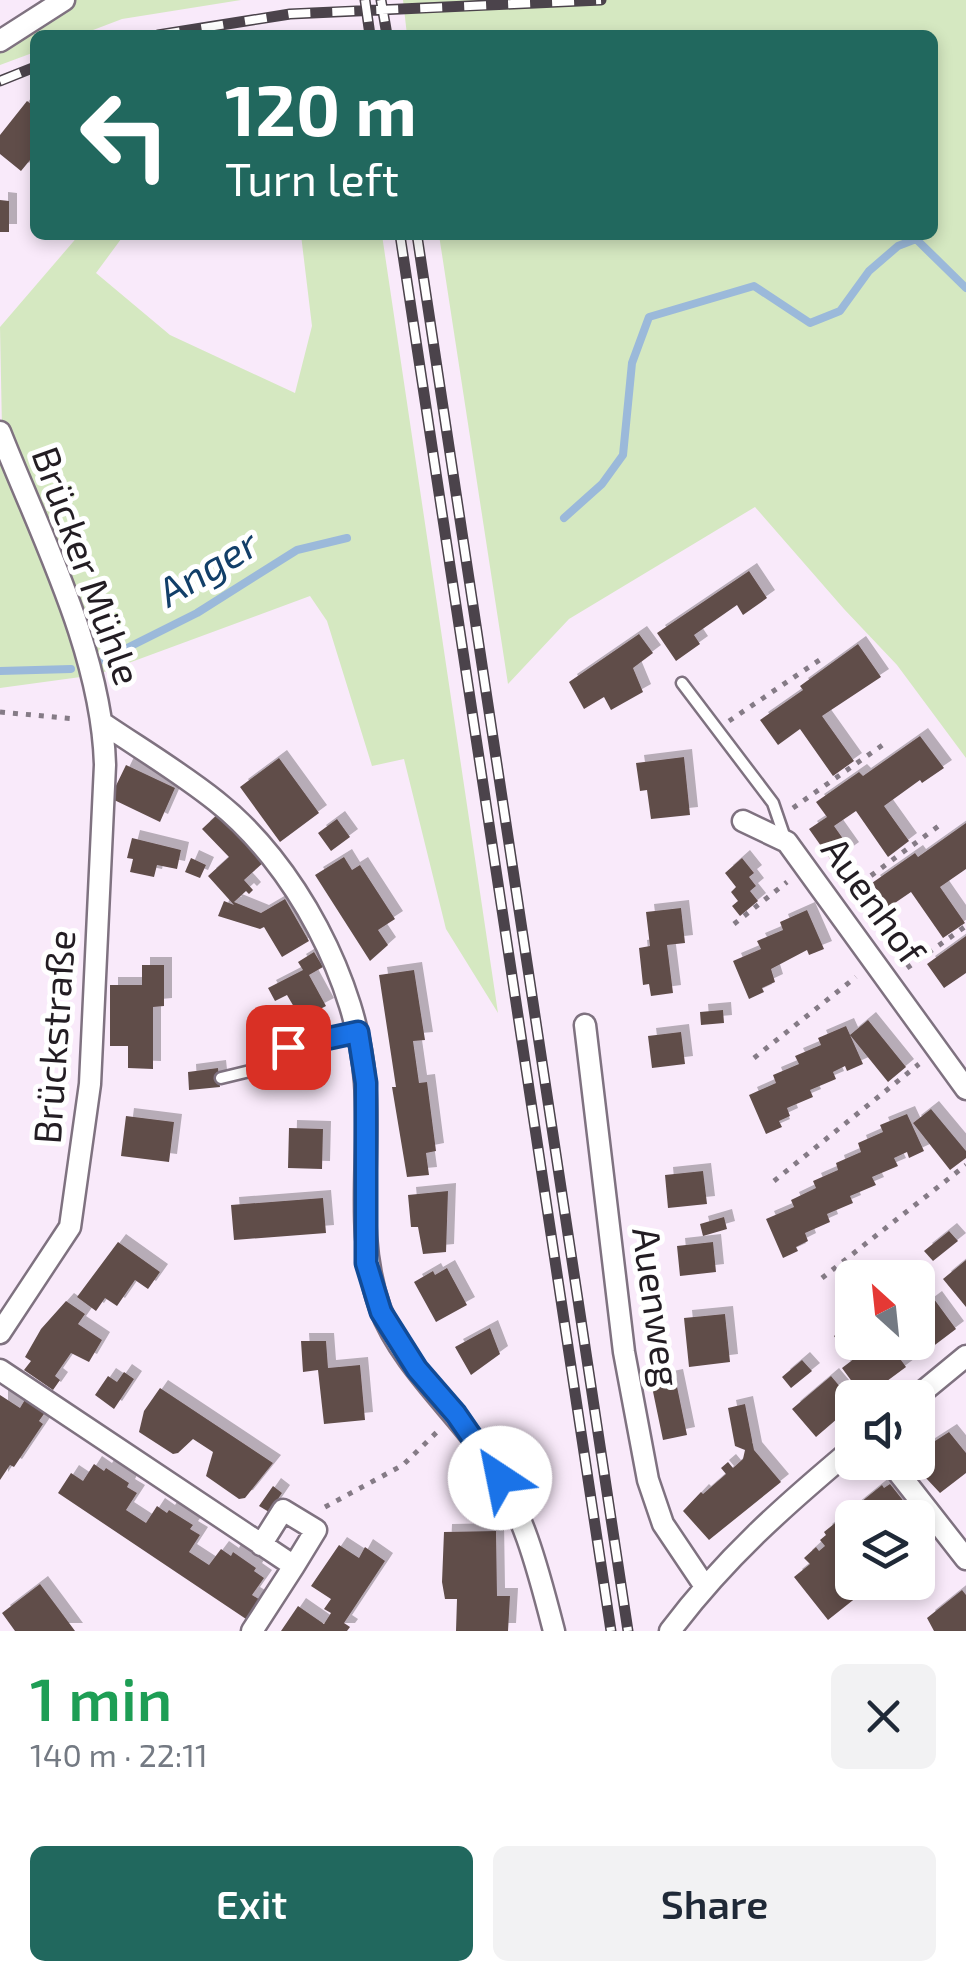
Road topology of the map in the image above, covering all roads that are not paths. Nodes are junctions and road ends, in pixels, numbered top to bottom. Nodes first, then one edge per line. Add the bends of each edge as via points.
1 (64, 0) edge
2 (0, 40) edge
3 (0, 432) edge
4 (682, 683) dead end
5 (104, 724) junction
6 (743, 821) dead end
7 (786, 842) junction
8 (584, 1025) dead end
9 (358, 1032) junction
10 (221, 1078) dead end
11 (966, 1089) edge
12 (0, 1334) edge
13 (966, 1356) edge
14 (0, 1370) edge
15 (935, 1382) edge
16 (835, 1462) edge
17 (904, 1480) edge
18 (262, 1546) junction
19 (966, 1558) edge
20 (294, 1566) junction
21 (704, 1585) junction
22 (252, 1631) edge
23 (554, 1631) edge
24 (670, 1631) edge

1 - 2 street
3 - 5 street, Brücker Mühle via 67,600
4 - 7 lane via 773,803
5 - 9 street via 217,802 254,836 327,945
5 - 12 street, Brückstraße via 90,1084 70,1227
6 - 7 street, Auenhof
7 - 11 street, Auenhof
8 - 21 street, Auenweg via 624,1352 648,1480 663,1524
9 - 10 lane via 288,1047 254,1070
9 - 23 street via 366,1083 366,1263 381,1312 512,1498 532,1544
13 - 15 street
14 - 18 street
16 - 21 street via 766,1520
17 - 19 street
18 - 20 street
18 - 20 street via 283,1510 300,1520 316,1530
20 - 22 street
21 - 24 street

